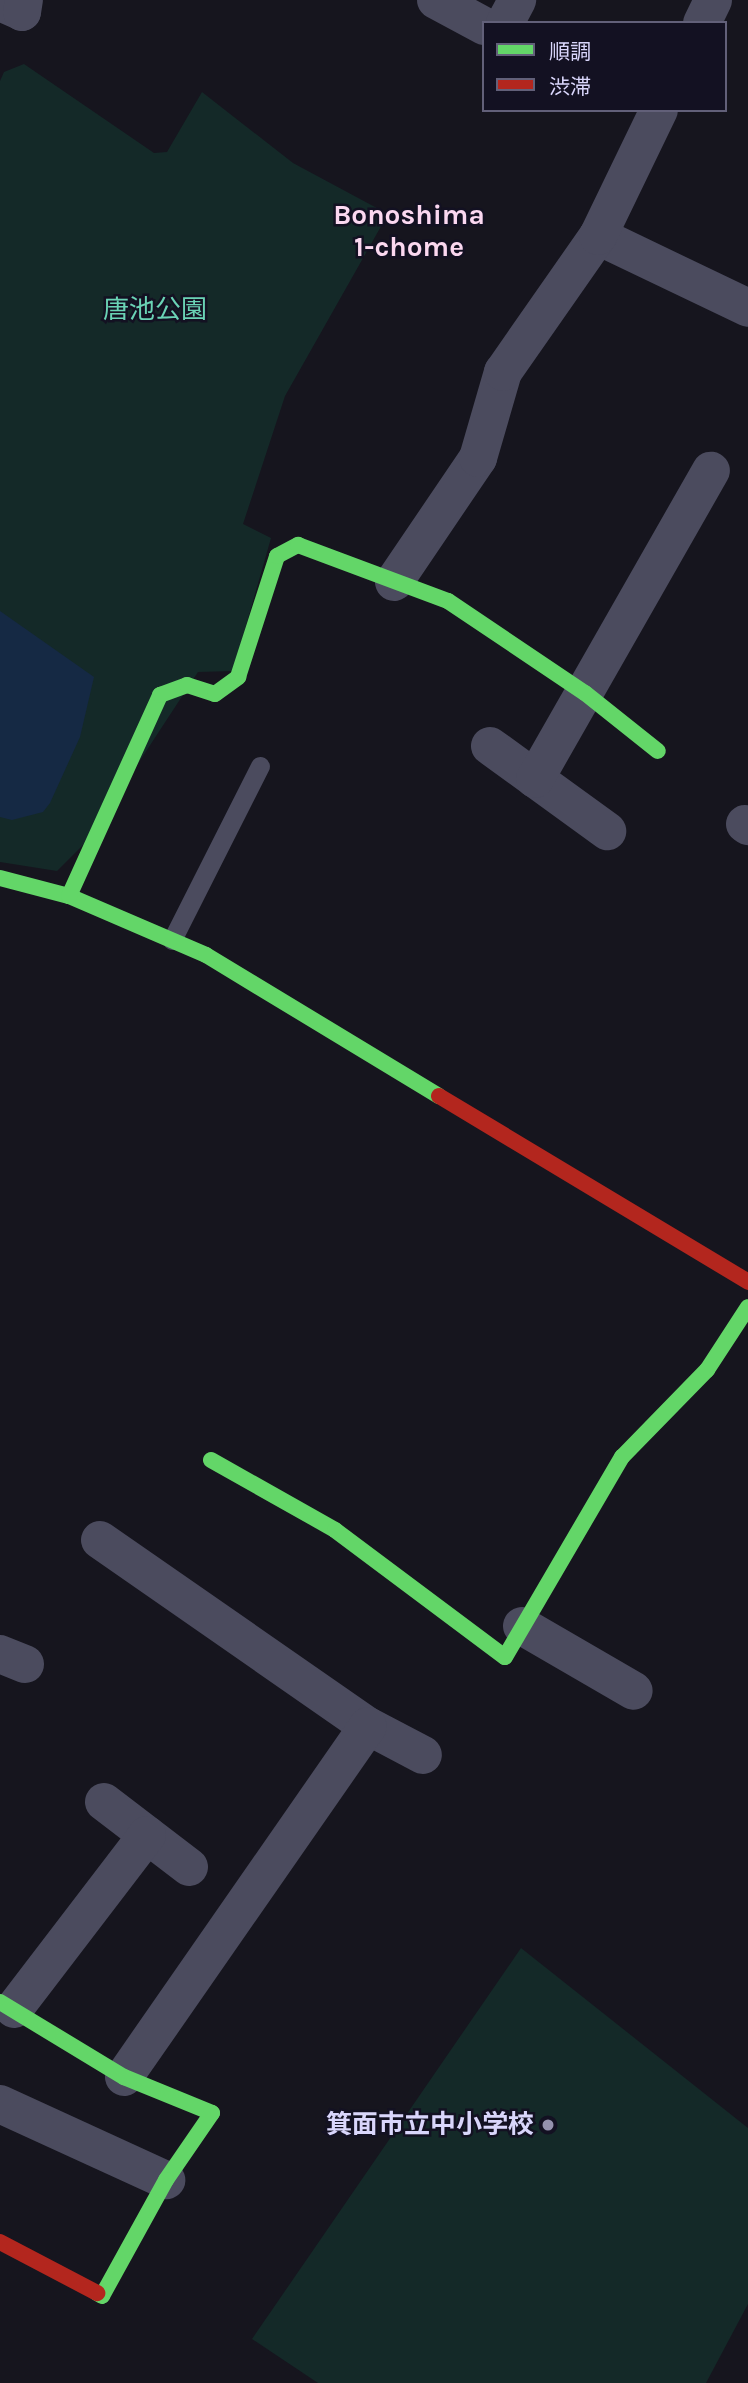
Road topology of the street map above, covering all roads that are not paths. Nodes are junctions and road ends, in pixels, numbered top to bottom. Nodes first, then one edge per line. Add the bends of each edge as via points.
1 (24, 0) edge
2 (436, 0) edge
3 (517, 0) edge
4 (713, 0) edge
5 (0, 2) edge
6 (506, 21) edge
7 (703, 21) edge
8 (482, 25) edge
9 (658, 112) edge
10 (598, 236) junction
11 (748, 308) edge
12 (711, 471) dead end
13 (394, 582) junction
14 (585, 693) junction
15 (490, 746) dead end
16 (658, 751) dead end
17 (260, 766) dead end
18 (536, 779) junction
19 (607, 831) dead end
20 (0, 878) edge
21 (69, 896) junction
22 (172, 940) junction
23 (748, 1282) edge
24 (748, 1307) edge
25 (211, 1460) dead end
26 (100, 1540) dead end
27 (522, 1626) junction
28 (634, 1691) dead end
29 (368, 1726) junction
30 (423, 1755) dead end
31 (104, 1802) dead end
32 (147, 1835) junction
33 (189, 1867) dead end
34 (7, 2006) edge
35 (124, 2077) junction
36 (0, 2104) edge
37 (166, 2180) junction
38 (0, 2242) edge

1 - 5 street via 22,12
2 - 8 street
3 - 6 street
4 - 7 street
9 - 10 street
10 - 11 street
10 - 13 street via 503,372 478,458
12 - 14 street
13 - 14 street via 448,601
13 - 21 street via 298,545 277,556 238,677 215,694 187,685 160,695
14 - 16 street
14 - 18 street
15 - 18 street
17 - 22 lane
18 - 19 street
20 - 21 street
21 - 22 street
22 - 23 street via 317,1018
24 - 27 street via 707,1370 622,1458
25 - 27 street via 335,1530 505,1657
26 - 29 street
27 - 28 street
29 - 30 street
29 - 35 street
31 - 32 street
32 - 33 street
32 - 34 street
34 - 35 street
35 - 37 street via 212,2113
36 - 37 street
37 - 38 street via 102,2296

